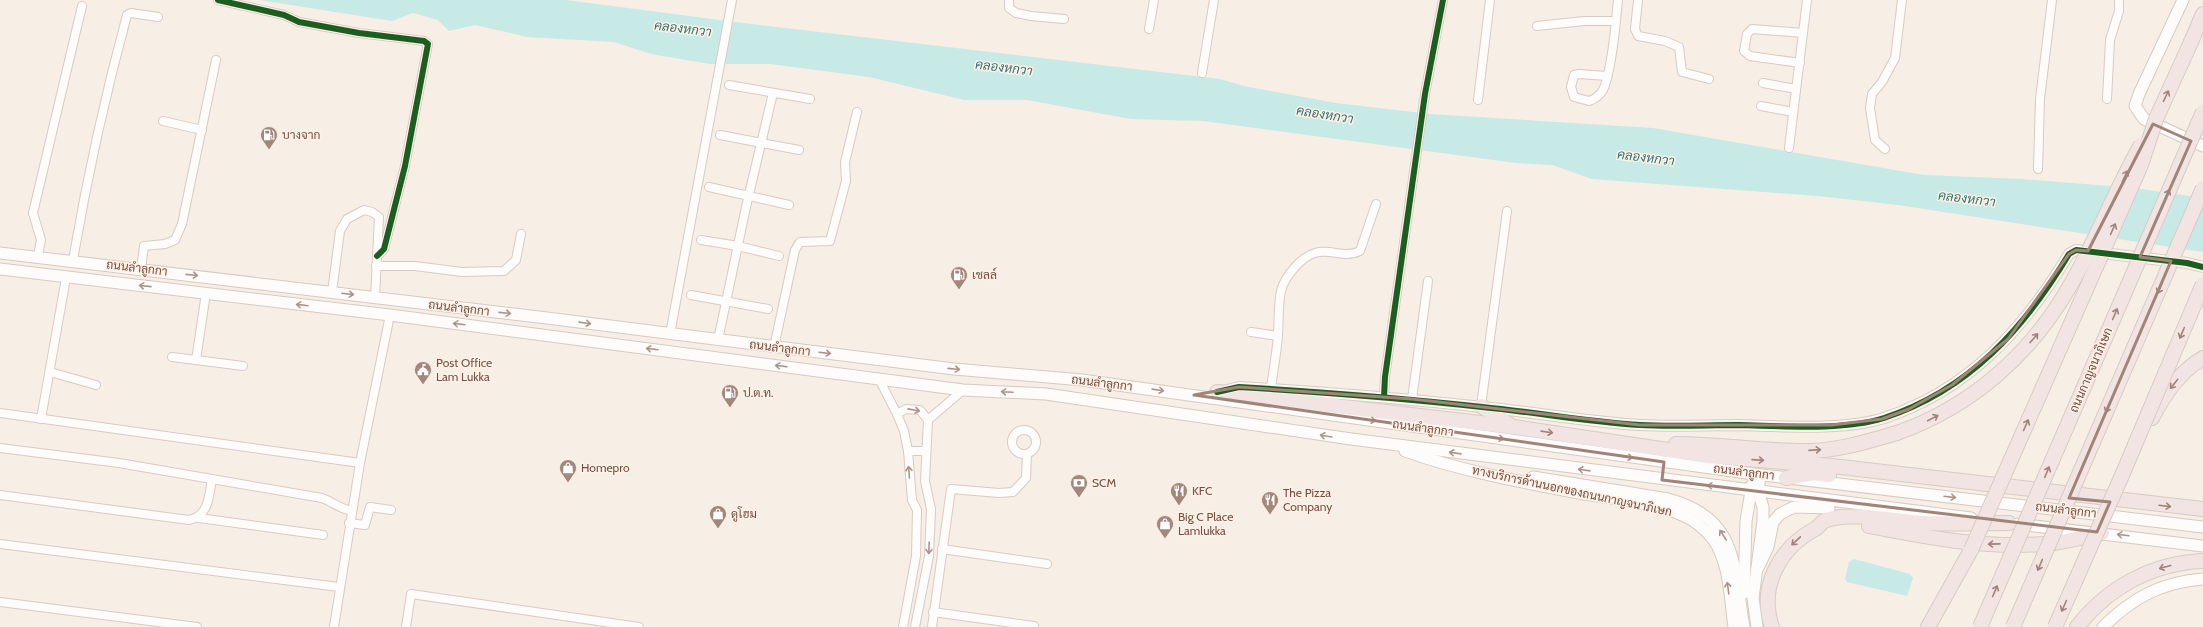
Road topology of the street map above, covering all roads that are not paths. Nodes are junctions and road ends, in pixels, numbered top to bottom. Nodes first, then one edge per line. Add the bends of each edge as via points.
1 (218, 0) edge
2 (732, 0) edge
3 (1009, 0) edge
4 (1154, 0) edge
5 (1214, 0) edge
6 (1443, 0) edge
7 (1490, 0) edge
8 (1618, 0) edge
9 (1638, 0) edge
10 (1807, 0) edge
11 (1902, 0) edge
12 (2052, 0) edge
13 (2119, 0) edge
14 (2183, 0) edge
15 (82, 6) dead end
16 (2203, 14) edge
17 (158, 17) dead end
18 (1064, 19) dead end
19 (1616, 21) junction
20 (1537, 26) dead end
21 (1149, 29) dead end
22 (1803, 33) junction
23 (216, 60) dead end
24 (1800, 63) junction
25 (1202, 73) dead end
26 (1607, 76) junction
27 (1709, 79) dead end
28 (1763, 82) dead end
29 (729, 84) dead end
30 (1796, 89) junction
31 (772, 93) junction
32 (810, 99) dead end
33 (2107, 99) dead end
34 (1478, 100) dead end
35 (1761, 106) dead end
36 (858, 112) dead end
37 (1793, 112) junction
38 (2203, 112) edge
39 (2156, 119) junction
40 (163, 121) dead end
41 (202, 130) junction
42 (720, 135) dead end
43 (761, 142) junction
44 (2203, 146) edge
45 (1789, 148) dead end
46 (1885, 149) dead end
47 (799, 150) dead end
48 (2038, 169) dead end
49 (709, 187) dead end
50 (2203, 188) edge
51 (749, 195) junction
52 (1376, 204) dead end
53 (789, 205) dead end
54 (1507, 211) dead end
55 (521, 234) dead end
56 (702, 240) dead end
57 (738, 246) junction
58 (0, 253) edge
59 (38, 256) junction
60 (377, 256) junction
61 (779, 256) dead end
62 (73, 260) junction
63 (0, 263) edge
64 (376, 266) junction
65 (2203, 267) edge
66 (0, 269) edge
67 (141, 269) junction
68 (66, 278) junction
69 (1428, 281) dead end
70 (2203, 284) edge
71 (332, 292) junction
72 (206, 293) junction
73 (692, 295) dead end
74 (375, 298) junction
75 (726, 300) junction
76 (768, 309) dead end
77 (390, 315) junction
78 (1251, 332) dead end
79 (670, 334) junction
80 (1278, 336) junction
81 (718, 340) junction
82 (774, 347) junction
83 (172, 357) dead end
84 (2203, 358) edge
85 (196, 360) junction
86 (243, 366) dead end
87 (50, 372) junction
88 (879, 379) junction
89 (96, 385) dead end
90 (1271, 389) junction
91 (963, 390) junction
92 (1218, 392) junction
93 (1194, 395) junction
94 (1384, 397) junction
95 (1412, 399) junction
96 (1481, 406) junction
97 (0, 413) edge
98 (897, 414) junction
99 (41, 419) junction
100 (928, 420) junction
101 (1514, 427) junction
102 (1382, 443) junction
103 (1636, 444) junction
104 (0, 448) edge
105 (908, 451) junction
106 (926, 451) junction
107 (1027, 454) dead end
108 (1429, 460) junction
109 (1664, 462) junction
110 (360, 463) junction
111 (2123, 473) junction
112 (1757, 474) junction
113 (1786, 478) junction
114 (212, 479) junction
115 (1662, 480) junction
116 (1755, 492) junction
117 (0, 495) edge
118 (927, 496) junction
119 (912, 500) junction
120 (2139, 503) junction
121 (391, 510) dead end
122 (2203, 510) edge
123 (352, 511) junction
124 (1927, 513) junction
125 (199, 518) junction
126 (349, 523) junction
127 (2009, 523) junction
128 (2203, 527) edge
129 (1817, 528) junction
130 (2102, 533) junction
131 (323, 535) dead end
132 (1745, 539) junction
133 (1761, 540) junction
134 (0, 544) edge
135 (2203, 546) edge
136 (942, 549) junction
137 (1971, 550) junction
138 (2203, 561) edge
139 (1047, 564) dead end
140 (1757, 570) junction
141 (2203, 580) edge
142 (339, 587) junction
143 (0, 602) edge
144 (934, 612) junction
145 (1034, 626) edge
146 (197, 627) edge
147 (334, 627) edge
148 (406, 627) edge
149 (639, 627) edge
150 (903, 627) edge
151 (915, 627) edge
152 (932, 627) edge
153 (1734, 627) edge
154 (1745, 627) edge
155 (1756, 627) edge
156 (1772, 627) edge
157 (1928, 627) edge
158 (1940, 627) edge
159 (1980, 627) edge
160 (2013, 627) edge
161 (2055, 627) edge
162 (2077, 627) edge
163 (2103, 627) edge

1 - 60 street via 284,15 299,22 424,41 428,44 405,166 384,249
2 - 79 street
3 - 18 street via 1009,8 1016,13
4 - 21 street
5 - 25 street
6 - 94 street via 1414,169
7 - 34 street
8 - 19 street
9 - 27 street via 1635,29 1638,36 1665,41 1679,47 1682,72
10 - 22 street
11 - 46 street via 1895,58 1872,94 1870,108 1875,140
12 - 48 street via 2040,99
13 - 33 street via 2110,40
14 - 44 main road via 2135,106 2144,119
15 - 59 street via 33,213 41,240
39 -> 16 highway, bridge
17 - 62 street via 131,13 127,15 109,81 82,203
19 - 20 street
19 - 26 street
22 - 24 street
22 - 24 street via 1752,29 1747,34 1744,51 1750,56
23 - 41 street
24 - 30 street
26 - 26 street via 1574,75 1571,87 1574,98 1589,101 1593,99 1603,89
28 - 30 street
29 - 31 street
30 - 37 street
31 - 32 street
31 - 43 street
35 - 37 street
36 - 82 street via 845,162 846,181 834,232 830,241 800,242 795,250
37 - 45 street
159 -> 38 highway, ถนนกาญจนาภิเษก, bridge
103 -> 39 highway, bridge via 1713,444 1780,451 1812,451 1866,442 1898,433 1931,419 1979,390 2009,366 2048,322 2072,282
137 -> 39 highway, bridge via 2141,165
40 - 41 street
41 - 67 street via 182,224 175,240 165,244 144,246
42 - 43 street
43 - 47 street
43 - 51 street
49 - 51 street
50 -> 160 highway, bridge
51 - 53 street
51 - 57 street
52 - 80 street via 1360,251 1352,255 1331,251 1315,253 1301,260 1292,271 1281,290
54 - 96 street
55 - 64 street via 516,260 504,271 462,272 415,266
56 - 57 street
57 - 61 street
57 - 75 street
58 - 59 main road, ถนนลำลูกกา
59 - 62 main road, ถนนลำลูกกา
60 - 64 street
60 - 71 street via 379,217 364,210 347,219 340,231
62 - 67 main road, ถนนลำลูกกา
63 - 68 main road, ถนนลำลูกกา via 51,270
64 - 74 street
65 - 96 street via 2076,250 2068,254 2019,327 1979,364 1946,389 1909,409 1882,419 1825,425 1640,425
66 - 68 main road, ถนนลำลูกกา
67 -> 71 main road, ถนนลำลูกกา
72 -> 68 main road, ถนนลำลูกกา
68 - 87 street
69 - 95 street
70 -> 111 highway, bridge
71 -> 74 main road, ถนนลำลูกกา
77 -> 72 main road, ถนนลำลูกกา
72 - 85 street
73 - 75 street
74 -> 79 main road, ถนนลำลูกกา
75 - 76 street
75 - 81 street
88 -> 77 main road, ถนนลำลูกกา
77 - 110 street
78 - 80 street
79 - 81 main road, ถนนลำลูกกา
80 - 90 street
81 - 82 main road, ถนนลำลูกกา
82 -> 93 main road, ถนนลำลูกกา via 954,369 1050,376
83 - 85 street
84 -> 111 highway, bridge via 2182,375 2162,399
85 - 86 street
87 - 89 street
87 - 99 street
88 - 91 main road, ถนนลำลูกกา
88 - 98 street
90 - 92 street via 1239,387
90 - 94 street
91 - 100 street
102 -> 91 main road, ถนนลำลูกกา via 1046,394
92 - 93 main road
92 - 101 highway
93 -> 109 main road, ถนนลำลูกกา
94 - 95 street
95 - 96 street
96 - 101 highway
97 - 99 street
98 -> 100 street via 906,409 920,410
98 - 105 street
99 - 110 street
100 - 106 street
101 -> 103 highway
102 - 108 main road, ทางบริการด้านนอกของถนนกาญจนาภิเษก
115 -> 102 main road, ถนนลำลูกกา
103 -> 120 highway via 1708,456 1832,466
104 - 114 street via 119,463
105 - 106 street
119 -> 105 street
106 - 118 street
107 - 136 street via 1026,478 1013,492 950,489
153 -> 108 main road, ทางบริการด้านนอกของถนนกาญจนาภิเษก via 1722,556 1713,539 1691,519 1645,505 1547,487
154 -> 108 main road via 1728,544 1713,522 1698,510 1668,499
109 - 112 main road, ถนนลำลูกกา
109 - 115 main road
110 - 123 street
111 -> 161 highway, bridge
112 - 113 main road, ถนนลำลูกกา
112 - 116 main road
113 - 120 highway via 1814,473 1907,485
113 -> 128 main road, ถนนลำลูกกา
114 - 123 street via 322,498 332,501 342,509
114 - 125 street via 207,503
116 -> 115 main road, ถนนลำลูกกา
116 - 124 main road, ถนนลำลูกกา
116 - 132 main road via 1748,506
116 - 133 main road via 1763,507
117 - 125 street via 190,520
118 - 119 street
118 -> 151 street via 930,509 929,556
119 - 150 street via 917,510 916,556
120 -> 122 highway
121 - 126 street via 370,508 366,525
123 - 126 street
124 - 127 main road, ถนนลำลูกกา
124 - 140 main road via 1897,516 1822,507 1794,507 1773,522 1768,547
125 - 131 street
126 - 142 street
127 - 129 highway via 1925,523 1853,517 1824,521
127 - 130 main road, ถนนลำลูกกา
130 -> 129 highway via 2054,543 1990,545 1857,525
129 -> 156 highway via 1800,537 1787,550 1774,572 1767,601
135 -> 130 main road, ถนนลำลูกกา
132 - 133 main road via 1750,525 1756,523 1759,526
132 - 154 main road
133 - 140 main road
134 - 142 street
136 - 139 street
136 - 144 street
137 - 157 highway
137 - 158 highway
138 -> 162 highway via 2161,567 2131,580 2098,604
140 - 155 main road via 1753,608
141 - 163 main road via 2178,582 2142,595 2118,612
142 - 147 street
143 - 146 street
144 - 145 street
144 - 152 street
148 - 149 street via 411,594

